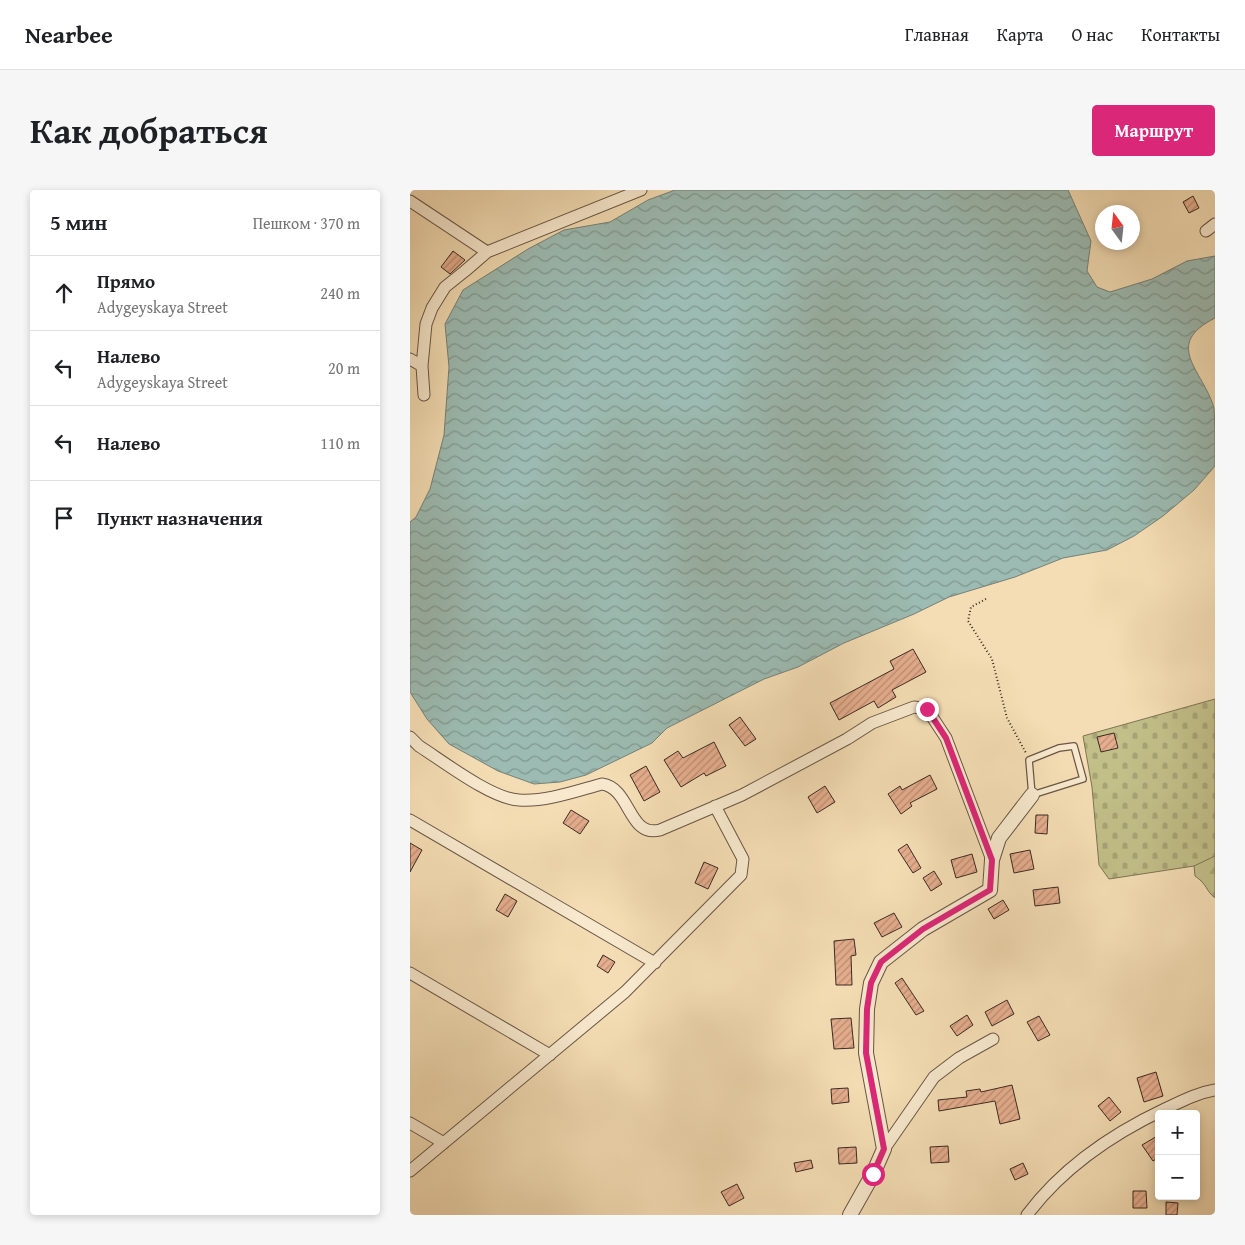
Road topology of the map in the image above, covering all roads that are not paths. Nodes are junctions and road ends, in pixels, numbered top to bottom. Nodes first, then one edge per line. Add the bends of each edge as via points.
1 (634, 191) edge
2 (410, 201) edge
3 (487, 252) junction
4 (410, 359) edge
5 (422, 366) junction
6 (424, 395) dead end
7 (410, 737) edge
8 (1032, 795) junction
9 (715, 806) junction
10 (410, 820) edge
11 (992, 860) junction
12 (655, 963) junction
13 (410, 974) edge
14 (993, 1039) dead end
15 (550, 1055) junction
16 (1215, 1090) edge
17 (410, 1123) edge
18 (444, 1143) junction
19 (884, 1149) junction
20 (410, 1171) edge
21 (850, 1215) edge
22 (1027, 1215) edge

1 - 3 street
2 - 3 street
3 - 5 street via 446,287 432,308 426,324
4 - 5 street
5 - 6 street
7 - 9 street via 419,746 500,796 539,800 609,785 648,832
8 - 8 lane via 1029,760 1059,748 1074,746 1083,779
8 - 11 street via 998,838
9 - 11 street via 742,795 872,723 914,707 927,709 946,738
9 - 12 street via 743,859 741,875
10 - 12 street
11 - 19 street via 990,890 923,929 881,962 871,983 866,1053
12 - 15 street
13 - 15 street
14 - 19 street via 934,1077
15 - 18 street
16 - 22 street via 1200,1093 1128,1126 1084,1156
17 - 18 street
18 - 20 street
19 - 21 street

